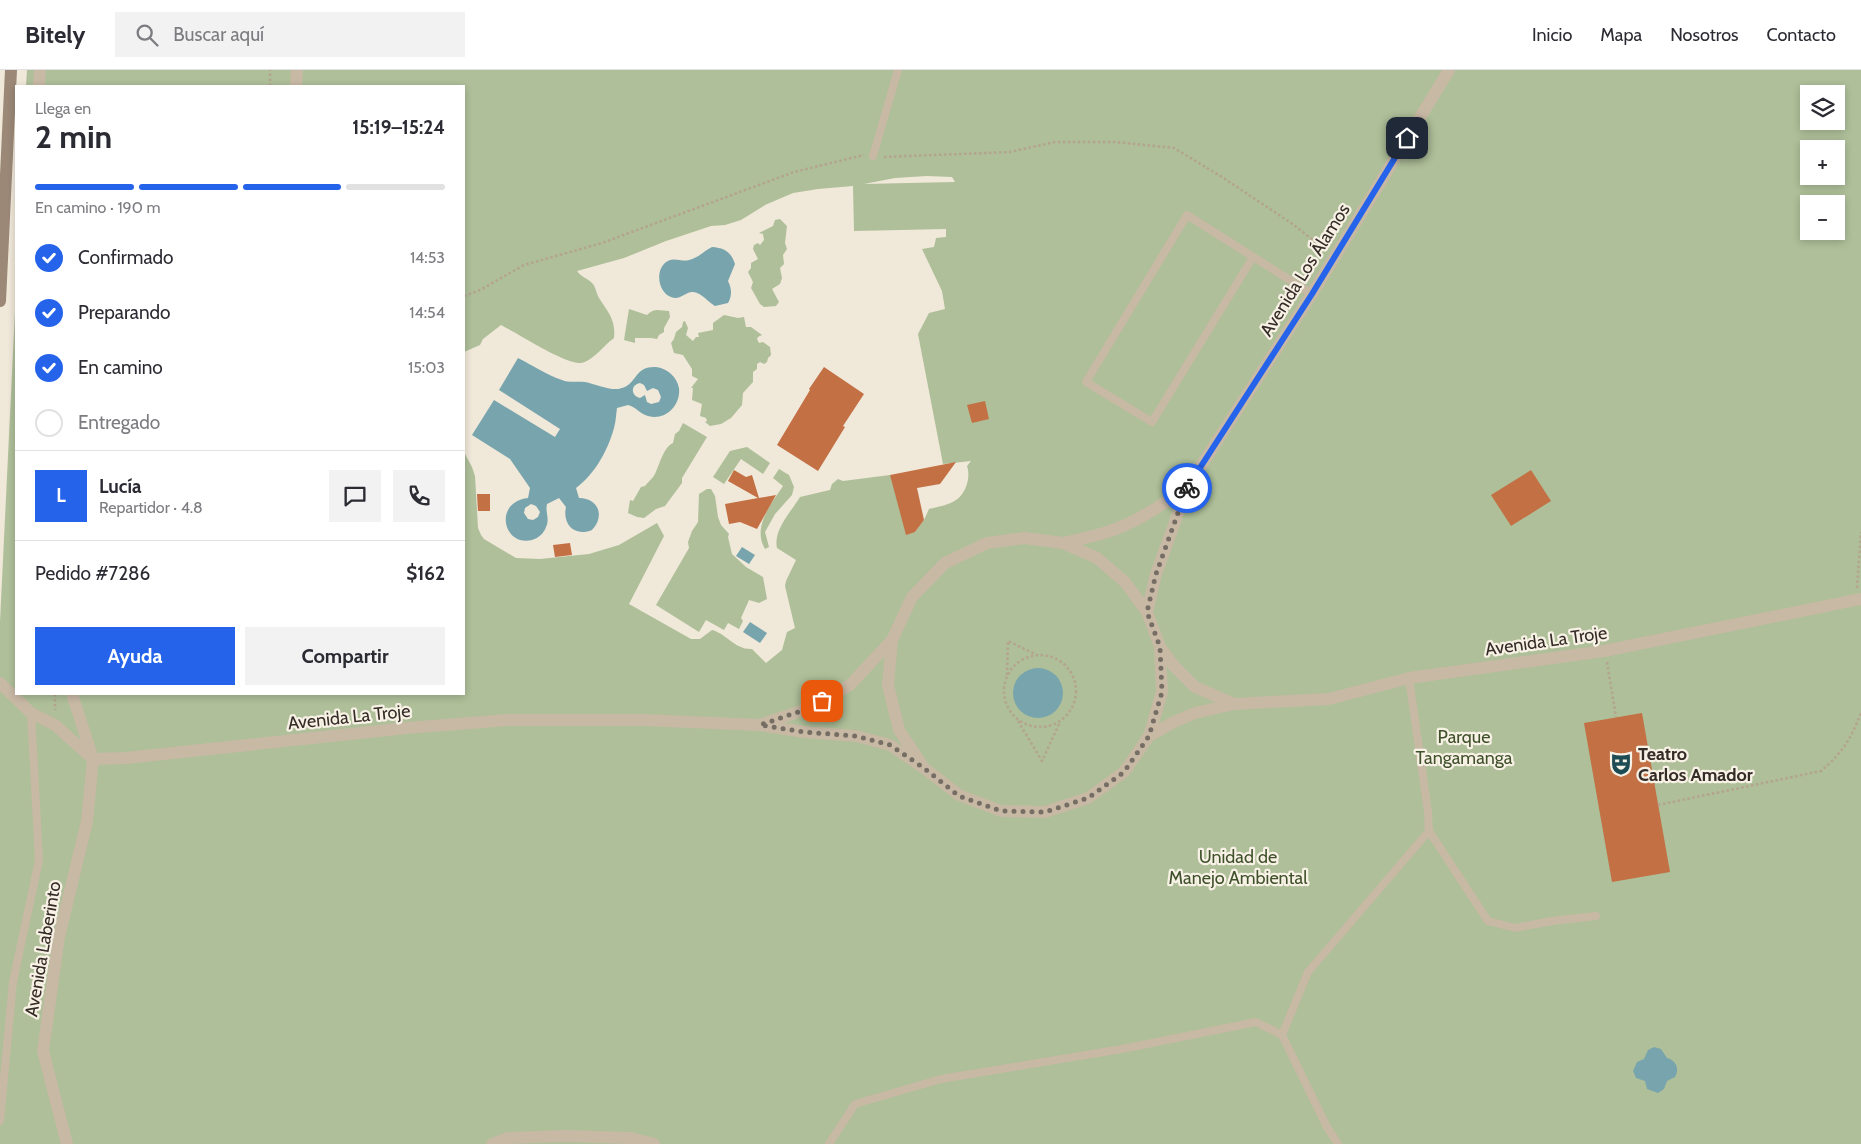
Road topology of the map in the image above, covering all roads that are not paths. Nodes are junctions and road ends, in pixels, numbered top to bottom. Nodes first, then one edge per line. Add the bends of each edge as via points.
1 (11, 70) edge
2 (40, 70) edge
3 (297, 70) edge
4 (898, 70) edge
5 (1449, 70) edge
6 (39, 85) edge
7 (296, 85) edge
8 (873, 156) road end
9 (1252, 257) junction
10 (1312, 294) junction
11 (0, 301) edge
12 (1188, 486) junction
13 (1063, 543) junction
14 (1858, 600) edge
15 (1147, 612) junction
16 (892, 640) junction
17 (1160, 647) junction
18 (1409, 678) junction
19 (0, 683) edge
20 (72, 695) edge
21 (1234, 704) junction
22 (31, 713) junction
23 (760, 725) junction
24 (1149, 736) junction
25 (93, 759) junction
26 (924, 768) junction
27 (1429, 831) junction
28 (1596, 916) dead end
29 (1282, 1035) junction
30 (0, 1121) edge
31 (66, 1144) edge
32 (492, 1144) edge
33 (654, 1144) edge
34 (829, 1144) edge
35 (1338, 1144) edge

1 - 11 street
2 - 6 street
3 - 7 street
4 - 8 lane
5 - 10 street, Avenida Los Álamos
9 - 9 lane via 1187,215 1086,382 1152,422
9 - 10 lane
10 - 12 street, Avenida Los Álamos
12 - 13 street, Avenida Los Álamos via 1156,509 1130,522 1105,533
12 - 15 street, Avenida Los Álamos via 1156,574
13 - 15 street via 1097,558 1125,582
13 - 16 street via 1025,538 987,543 945,563 912,597
14 - 18 street, Avenida La Troje via 1604,651
15 - 17 street
16 - 23 street, Avenida La Troje via 850,685 807,709
16 - 26 street via 888,686 899,730
17 - 21 street, Avenida La Troje via 1195,687
17 - 24 street via 1162,692
18 - 21 street, Avenida La Troje via 1329,699
18 - 27 lane
19 - 22 street
20 - 25 street
21 - 24 street, Avenida La Troje via 1195,713
22 - 25 street via 55,725
22 - 30 lane via 39,860 13,982
23 - 25 street, Avenida La Troje via 643,720 507,720
23 - 26 street, Avenida La Troje via 856,736 890,745
24 - 26 street via 1124,772 1088,798 1045,812 1001,811 959,796
25 - 31 street, Avenida Laberinto via 87,821 59,936 43,1051
27 - 28 lane via 1488,920 1515,928
27 - 29 lane via 1308,972
29 - 34 lane via 1256,1022 941,1080 855,1104
29 - 35 lane
32 - 33 street via 507,1138 564,1136 631,1138

